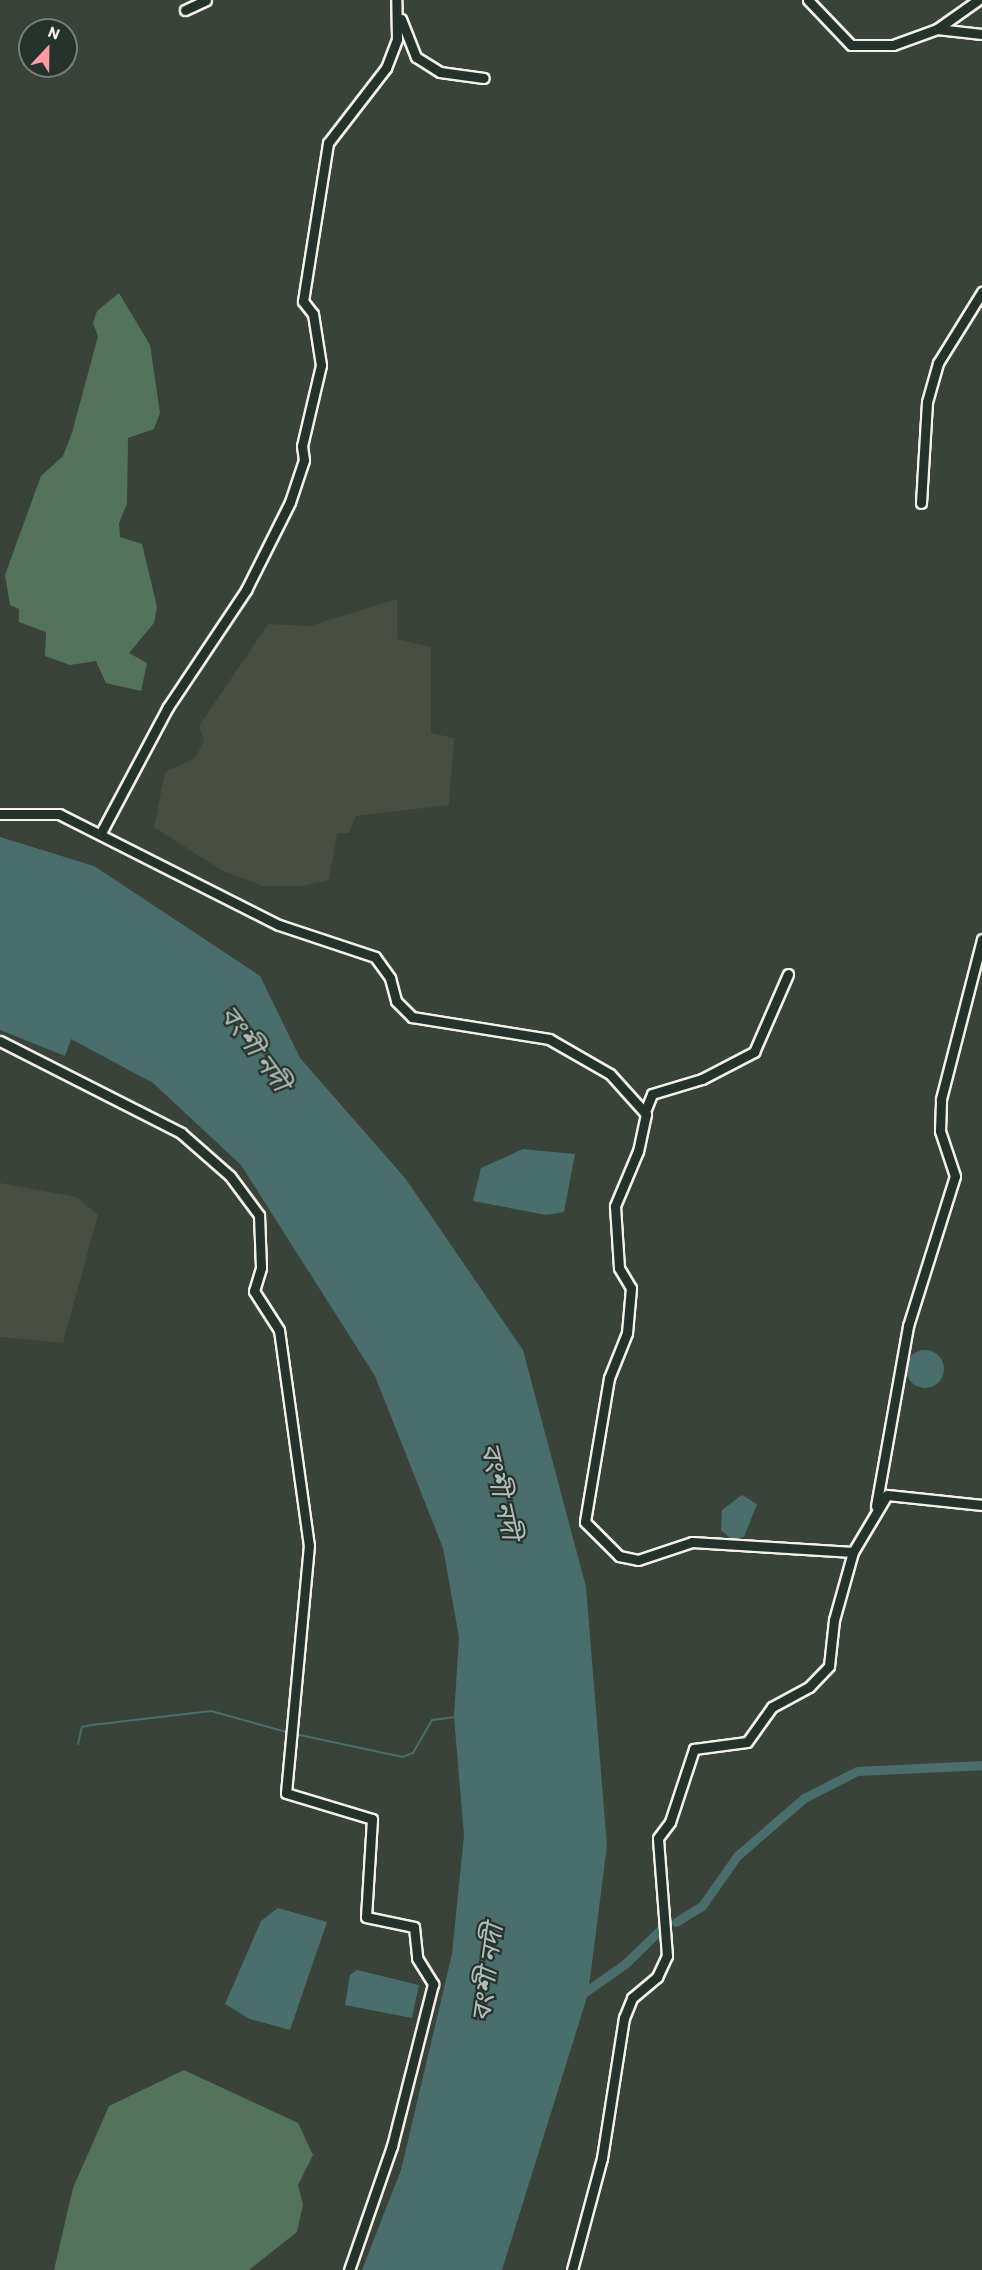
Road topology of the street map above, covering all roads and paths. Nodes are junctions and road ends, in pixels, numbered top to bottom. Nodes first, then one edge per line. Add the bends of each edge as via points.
1 (206, 0) edge
2 (808, 0) edge
3 (978, 0) edge
4 (397, 4) edge
5 (185, 10) dead end
6 (937, 29) junction
7 (982, 34) edge
8 (484, 78) dead end
9 (982, 292) edge
10 (921, 503) dead end
11 (0, 814) edge
12 (102, 831) junction
13 (982, 939) edge
14 (788, 974) dead end
15 (0, 1041) edge
16 (646, 1109) junction
17 (982, 1505) edge
18 (876, 1506) junction
19 (853, 1552) junction
20 (349, 2270) edge
21 (572, 2270) edge

1 - 5 street
2 - 6 street via 851,45 893,45
3 - 6 street
4 - 8 street via 408,47 416,57 440,72
4 - 12 street via 397,39 386,68 328,143 303,301 314,314 321,365 302,446 304,460 290,502 246,590 168,707
6 - 7 street
9 - 10 street via 938,363 927,402
11 - 12 street via 59,814
12 - 16 street via 279,925 375,957 390,978 396,1001 412,1017 563,1044 610,1074
13 - 18 street via 941,1099 940,1131 955,1176 908,1326
14 - 16 street via 754,1052 702,1079 652,1094
15 - 20 street via 181,1133 230,1176 259,1215 261,1268 254,1291 279,1330 309,1545 285,1793 372,1819 366,1917 414,1927 417,1958 433,1984 392,2146
16 - 19 street via 638,1151 615,1206 619,1268 631,1288 627,1333 609,1378 585,1522 619,1556 638,1560 692,1542
17 - 18 street via 887,1495
18 - 19 street
19 - 21 street via 834,1620 829,1666 809,1687 772,1707 747,1742 694,1749 670,1822 658,1838 667,1956 657,1977 632,1998 624,2018 602,2158

